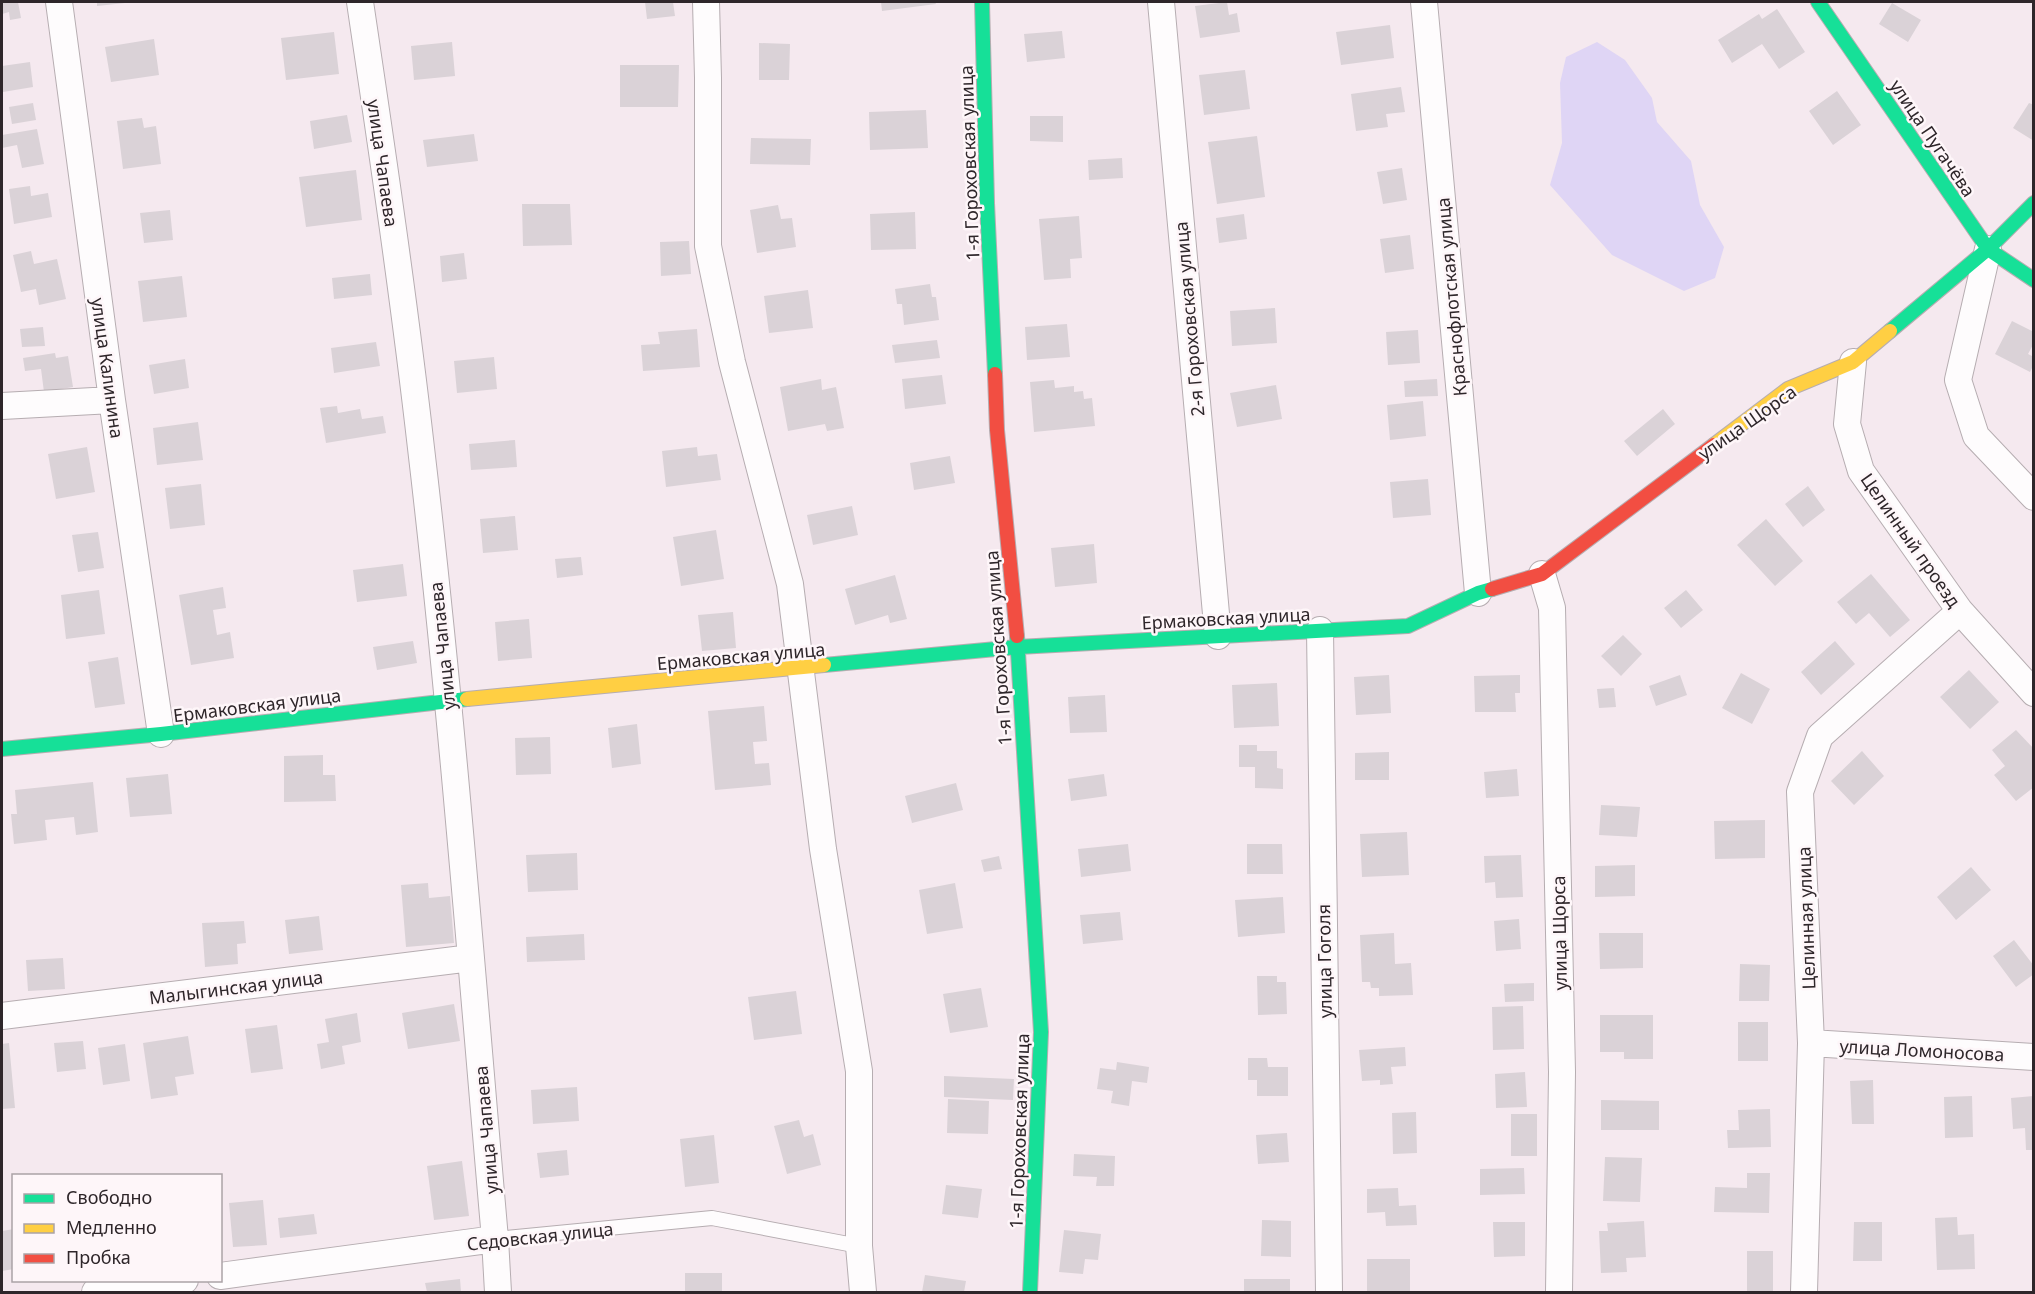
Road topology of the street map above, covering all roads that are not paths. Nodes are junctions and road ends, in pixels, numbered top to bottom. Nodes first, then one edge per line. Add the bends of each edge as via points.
1 (59, 2) edge
2 (360, 2) edge
3 (706, 2) edge
4 (982, 2) edge
5 (1161, 2) edge
6 (1424, 2) edge
7 (1825, 4) edge
8 (2034, 203) edge
9 (1988, 249) junction
10 (2034, 280) edge
11 (1853, 362) junction
12 (112, 400) junction
13 (2, 406) edge
14 (2034, 497) edge
15 (1542, 574) junction
16 (1478, 593) junction
17 (1960, 611) junction
18 (1320, 630) junction
19 (1218, 636) junction
20 (1018, 647) junction
21 (801, 669) junction
22 (2034, 693) edge
23 (448, 701) junction
24 (161, 735) junction
25 (2, 749) edge
26 (471, 958) junction
27 (2, 1016) edge
28 (1811, 1043) junction
29 (2034, 1057) edge
30 (495, 1239) junction
31 (859, 1246) junction
32 (222, 1276) edge
33 (178, 1282) edge
34 (95, 1293) edge
35 (498, 1293) edge
36 (863, 1293) edge
37 (1030, 1293) edge
38 (1329, 1293) edge
39 (1559, 1293) edge
40 (1804, 1293) edge

1 - 12 street, улица Калинина
2 - 23 street, улица Чапаева via 421,446
3 - 21 street via 708,246 732,362 790,584
4 - 20 street, 1-я Гороховская улица via 997,430
5 - 19 street, 2-я Гороховская улица
6 - 16 street, Краснофлотская улица
7 - 9 street, улица Пугачёва
8 - 9 street, улица Щорса
9 - 10 street, улица Пугачёва
9 - 11 street, улица Щорса
9 - 14 street via 1958,380 1976,436
11 - 15 street, улица Щорса via 1788,389
11 - 17 street, Целинный проезд via 1847,424 1861,471
12 - 13 street
12 - 24 street, улица Калинина
15 - 16 street, улица Щорса
15 - 39 street, улица Щорса via 1551,608 1552,644 1562,1072
16 - 18 street, Ермаковская улица via 1408,626
17 - 22 street, Целинный проезд
17 - 28 street, Целинная улица via 1820,736 1800,792
18 - 19 street, Ермаковская улица
18 - 38 street, улица Гоголя
19 - 20 street, Ермаковская улица
20 - 21 street, Ермаковская улица
20 - 37 street, 1-я Гороховская улица via 1041,1032
21 - 23 street, Ермаковская улица
21 - 31 street via 823,849 859,1071
23 - 24 street, Ермаковская улица
23 - 26 street, улица Чапаева
24 - 25 street, Ермаковская улица
26 - 27 street, Малыгинская улица
26 - 30 street, улица Чапаева
28 - 29 street, улица Ломоносова
28 - 40 street, Целинная улица
30 - 31 lane, Седовская улица via 712,1218
30 - 32 street, Седовская улица
30 - 35 street, улица Чапаева
31 - 36 street
33 - 34 street

